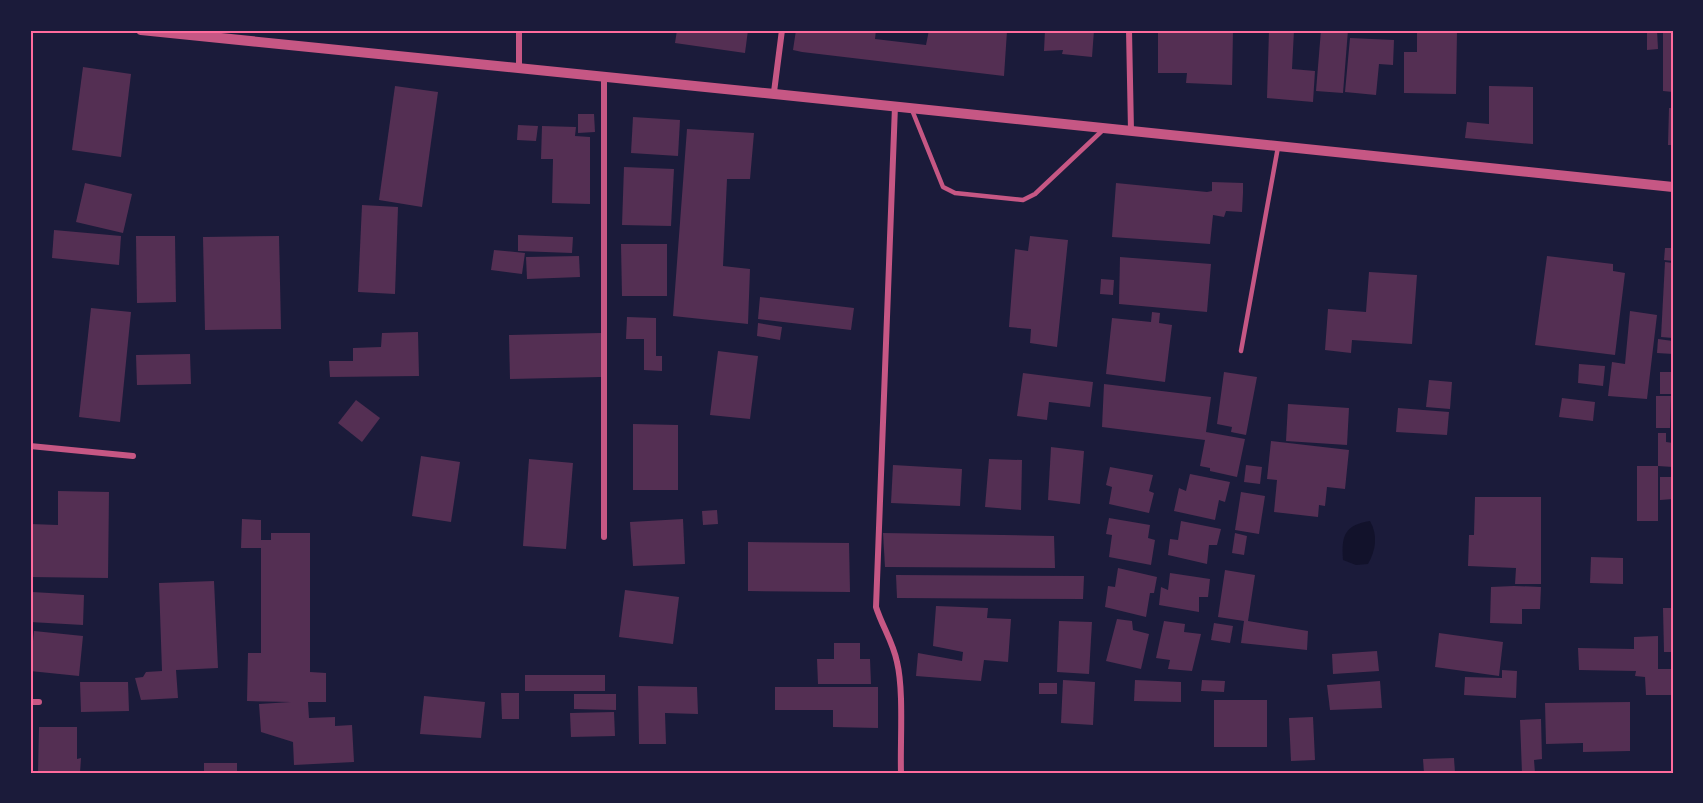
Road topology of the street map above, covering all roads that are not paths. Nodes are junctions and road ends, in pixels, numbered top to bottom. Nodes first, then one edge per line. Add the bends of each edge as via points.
1 (141, 30) edge
2 (519, 30) edge
3 (782, 30) edge
4 (1129, 30) edge
5 (519, 67) junction
6 (604, 75) junction
7 (774, 92) junction
8 (895, 105) junction
9 (911, 107) junction
10 (1104, 129) junction
11 (1131, 132) junction
12 (1278, 147) junction
13 (1673, 187) edge
14 (1241, 351) dead end
15 (30, 446) edge
16 (133, 456) dead end
17 (604, 537) dead end
18 (30, 702) edge
19 (39, 702) dead end
20 (901, 773) edge

1 - 5 street
2 - 5 street
3 - 7 street
4 - 11 street
5 - 6 street
6 - 7 street
6 - 17 street
7 - 8 street
8 - 9 street
8 - 20 street via 876,607 893,644 898,666
9 - 10 street
9 - 10 lane via 943,187 955,193 1023,200 1035,194
10 - 11 street
11 - 12 street
12 - 13 street
12 - 14 lane
15 - 16 street
18 - 19 street

